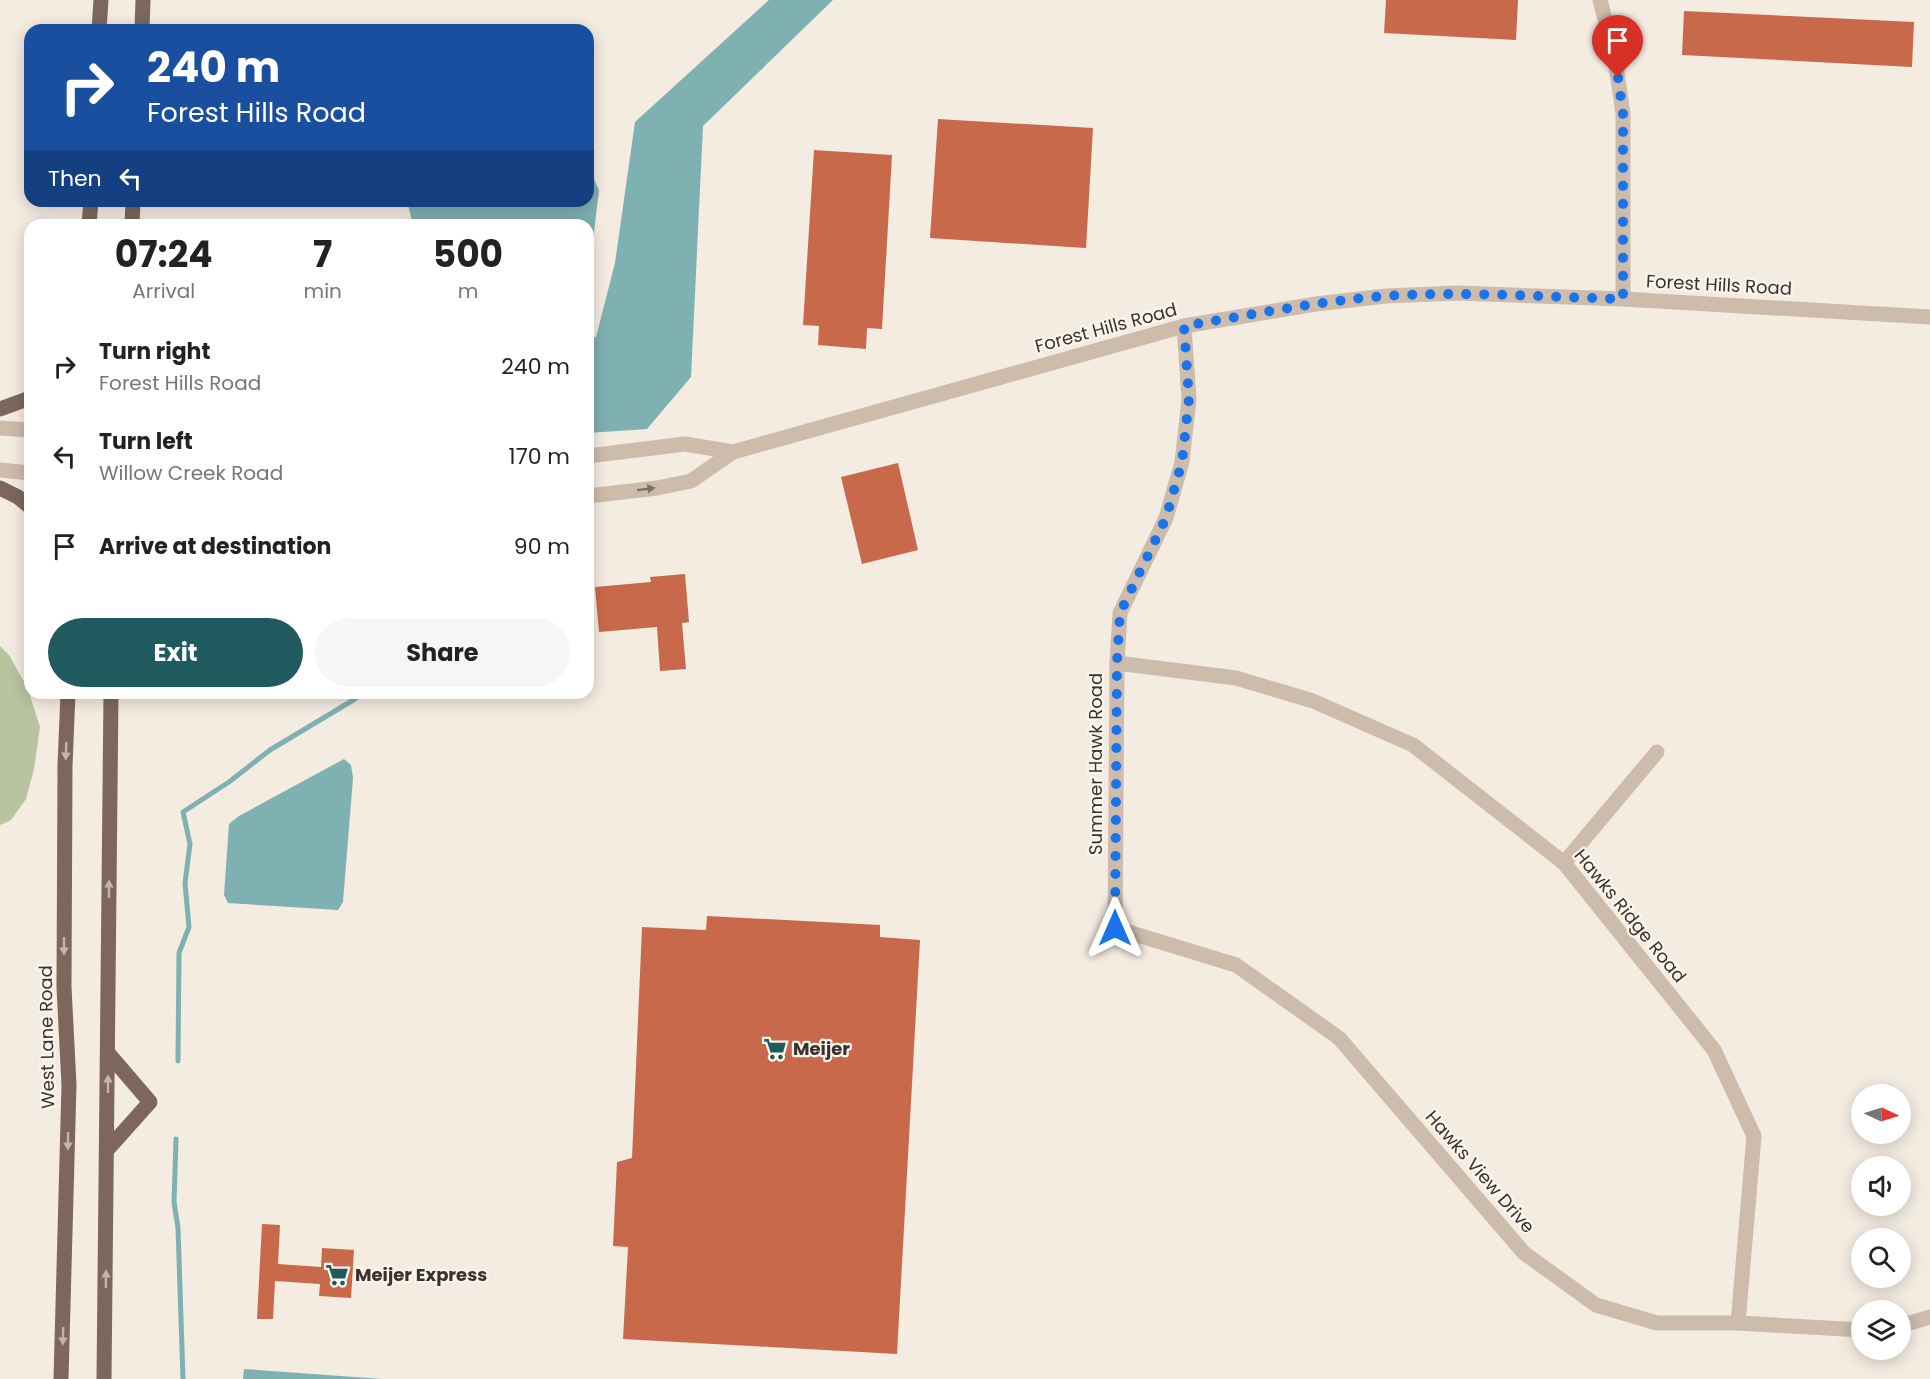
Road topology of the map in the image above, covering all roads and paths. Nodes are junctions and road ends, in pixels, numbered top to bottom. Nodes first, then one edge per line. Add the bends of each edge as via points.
1 (101, 0) edge
2 (143, 0) edge
3 (1600, 0) edge
4 (99, 24) edge
5 (142, 24) edge
6 (1623, 299) junction
7 (1930, 317) edge
8 (1184, 326) junction
9 (24, 400) edge
10 (0, 410) edge
11 (0, 428) edge
12 (24, 430) edge
13 (733, 452) junction
14 (594, 455) edge
15 (0, 470) edge
16 (24, 472) edge
17 (0, 488) edge
18 (594, 495) edge
19 (24, 502) edge
20 (1117, 663) junction
21 (68, 699) edge
22 (111, 699) edge
23 (1657, 752) dead end
24 (1564, 863) junction
25 (1115, 928) joint
26 (108, 1053) junction
27 (108, 1149) junction
28 (1930, 1317) edge
29 (1738, 1323) junction
30 (1911, 1323) edge
31 (1851, 1328) edge
32 (61, 1379) edge
33 (104, 1379) edge

1 - 4 main road
2 - 5 main road
3 - 6 street via 1615,58 1623,114
6 - 7 street, Forest Hills Road
6 - 8 street, Forest Hills Road via 1458,293 1386,296
8 - 13 street, Forest Hills Road
8 - 20 street, Summer Hawk Road via 1189,399 1182,462 1166,518 1120,613
9 - 10 main road
11 - 12 street
13 - 14 street, Forest Hills Road via 685,444
18 -> 13 street, Forest Hills Road via 691,481
15 - 16 street
17 - 19 main road
20 - 24 street, Hawks Ridge Road via 1236,678 1313,701 1413,745
20 - 25 street, Summer Hawk Road
21 -> 32 main road, West Lane Road via 64,987 69,1085
26 -> 22 main road
23 - 24 street
24 - 29 street, Hawks Ridge Road via 1714,1050 1755,1136
25 - 29 street, Hawks View Drive via 1236,965 1339,1038 1524,1253 1596,1305 1657,1323
27 -> 26 main road
26 - 27 main road via 150,1102
33 -> 27 main road
28 - 30 street
29 - 31 street, Hawks View Drive

